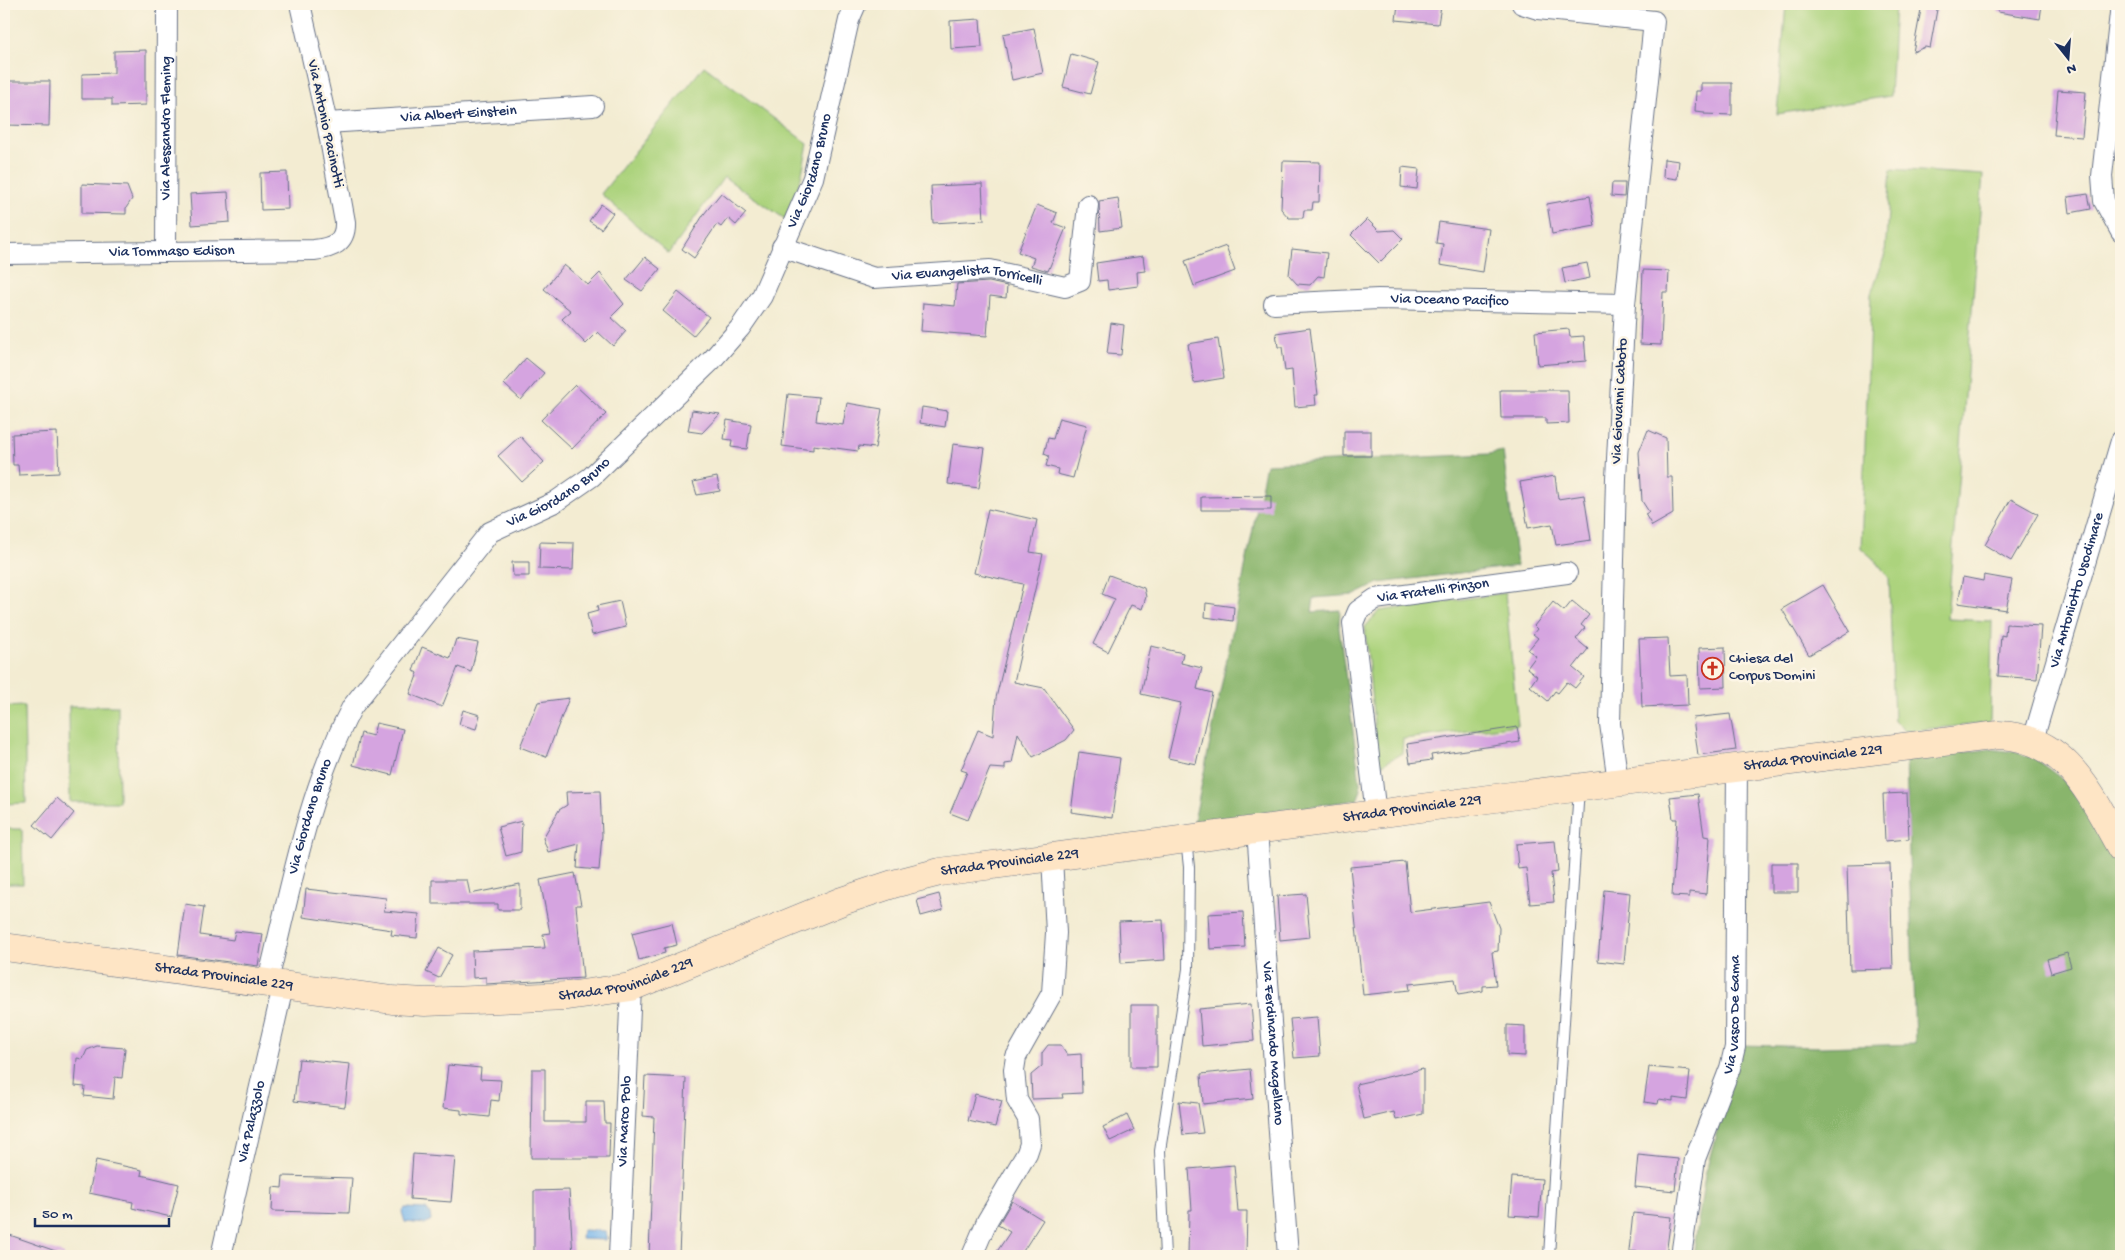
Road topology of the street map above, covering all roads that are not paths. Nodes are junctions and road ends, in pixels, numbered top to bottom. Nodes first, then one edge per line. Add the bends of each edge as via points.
1 (167, 4) edge
2 (300, 4) edge
3 (856, 4) edge
4 (1522, 4) edge
5 (2121, 4) edge
6 (593, 106) dead end
7 (326, 123) junction
8 (1088, 205) dead end
9 (2121, 232) edge
10 (339, 243) joint
11 (782, 247) junction
12 (166, 252) junction
13 (4, 254) edge
14 (1274, 304) dead end
15 (1625, 304) junction
16 (2121, 441) edge
17 (1567, 573) dead end
18 (2033, 740) junction
19 (1737, 767) junction
20 (1618, 782) junction
21 (1580, 787) junction
22 (1376, 814) junction
23 (1257, 830) junction
24 (1185, 839) junction
25 (2121, 848) edge
26 (1052, 857) junction
27 (4, 948) edge
28 (275, 986) junction
29 (631, 987) junction
30 (222, 1256) edge
31 (619, 1256) edge
32 (972, 1256) edge
33 (1165, 1256) edge
34 (1288, 1256) edge
35 (1550, 1256) edge
36 (1681, 1256) edge

1 - 12 street, Via Alessandro Fleming
2 - 7 street, Via Antonio Pacinotti
3 - 11 street, Via Giordano Bruno via 849,20 813,178
4 - 15 street, Via Giovanni Caboto via 1538,9 1654,21
5 - 9 street via 2102,176 2104,201
6 - 7 street, Via Albert Einstein
7 - 10 street, Via Antonio Pacinotti via 345,222 345,232
8 - 11 street, Via Evangelista Torricelli via 1080,281 1065,287 990,270 874,278
10 - 12 street, Via Tommaso Edison via 327,249 314,250
11 - 28 street, Via Giordano Bruno via 762,296 712,360 591,477 555,502 490,532 352,707 338,733 304,834
12 - 13 street, Via Tommaso Edison
14 - 15 street, Via Oceano Pacifico via 1378,299
15 - 20 street, Via Giovanni Caboto via 1616,478 1610,724
16 - 18 street, Via Antoniotto Usodimare
17 - 22 street, Via Fratelli Pinzon via 1375,599 1358,611 1353,623
18 - 19 street, Strada Provinciale 229 via 2013,735 1986,736
18 - 25 street via 2069,766
19 - 20 street, Strada Provinciale 229
19 - 36 street, Via Vasco De Gama via 1735,1047 1695,1160
20 - 21 street, Strada Provinciale 229
21 - 22 street, Strada Provinciale 229
21 - 35 lane
22 - 23 street, Strada Provinciale 229
23 - 24 street, Strada Provinciale 229
23 - 34 street, Via Ferdinando Magellano
24 - 26 street, Strada Provinciale 229
24 - 33 lane via 1189,868 1188,969 1160,1151
26 - 29 street, Strada Provinciale 229 via 940,872 893,884 842,901
26 - 32 street via 1056,933 1052,993 1016,1057 1014,1070 1018,1100 1028,1119 1030,1144 987,1221
27 - 28 street, Strada Provinciale 229
28 - 29 street, Strada Provinciale 229 via 425,1002 567,996
28 - 30 street, Via Palazzolo
29 - 31 street, Via Marco Polo

